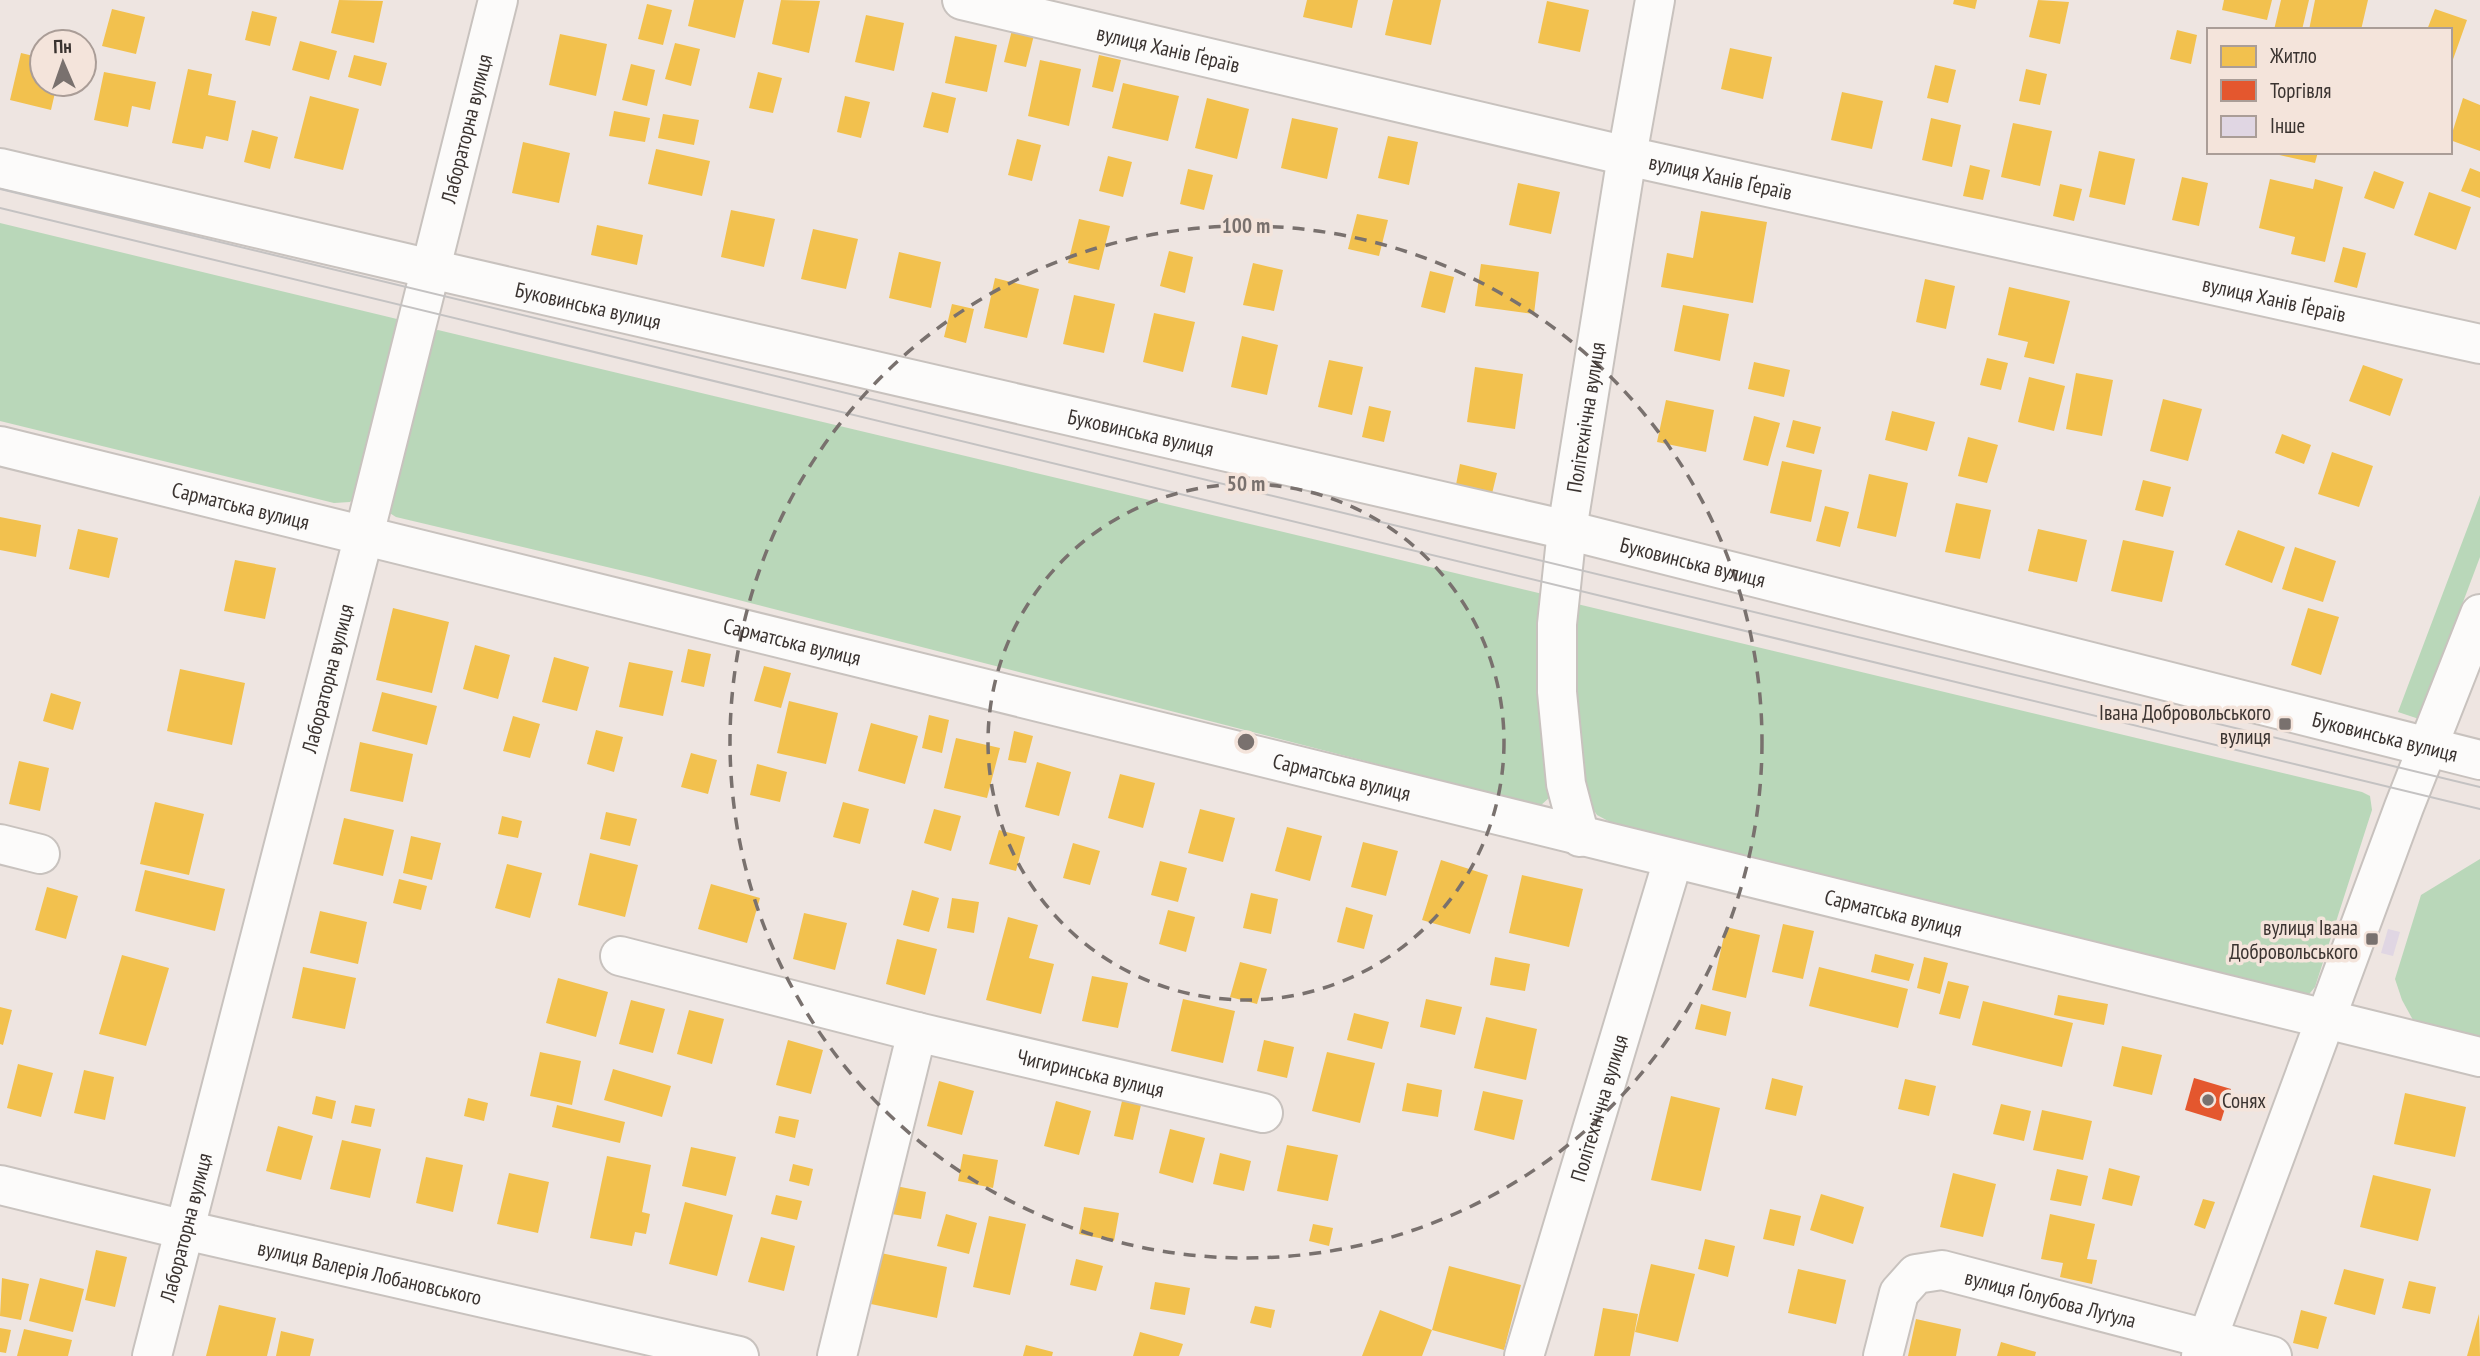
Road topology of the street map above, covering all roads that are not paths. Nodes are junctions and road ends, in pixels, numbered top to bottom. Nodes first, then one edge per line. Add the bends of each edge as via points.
1 (498, 0) edge
2 (962, 0) edge
3 (1656, 0) edge
4 (1627, 156) junction
5 (0, 168) edge
6 (430, 270) junction
7 (2480, 344) edge
8 (0, 446) edge
9 (1567, 530) junction
10 (364, 536) junction
11 (2480, 614) edge
12 (2429, 748) junction
13 (2480, 760) edge
14 (1580, 837) junction
15 (0, 844) edge
16 (40, 854) dead end
17 (1673, 860) junction
18 (620, 956) dead end
19 (2325, 1019) junction
20 (917, 1032) junction
21 (2480, 1057) edge
22 (1263, 1113) dead end
23 (0, 1185) edge
24 (185, 1230) junction
25 (2204, 1348) edge
26 (152, 1356) edge
27 (739, 1356) edge
28 (837, 1356) edge
29 (1524, 1356) edge
30 (1883, 1356) edge
31 (2273, 1356) edge

1 - 6 street, Лабораторна вулиця
2 - 4 street, вулиця Ханів Ґераїв
3 - 4 street, Політехнічна вулиця
4 - 7 street, вулиця Ханів Ґераїв
4 - 9 street, Політехнічна вулиця
5 - 6 street, Буковинська вулиця
6 - 9 street, Буковинська вулиця
6 - 10 street, Лабораторна вулиця
8 - 10 street, Сарматська вулиця
9 - 12 street, Буковинська вулиця
9 - 14 street, Політехнічна вулиця via 1557,624 1557,692 1566,784
10 - 14 street, Сарматська вулиця
10 - 24 street, Лабораторна вулиця
11 - 12 street
12 - 13 street, Буковинська вулиця
12 - 19 street
14 - 17 street, Сарматська вулиця
15 - 16 street
17 - 19 street, Сарматська вулиця
17 - 29 street, Політехнічна вулиця
18 - 20 street, Чигиринська вулиця
19 - 21 street, Сарматська вулиця
19 - 25 street
20 - 22 street, Чигиринська вулиця
20 - 28 street
23 - 24 street, вулиця Валерія Лобановського
24 - 26 street, Лабораторна вулиця
24 - 27 street, вулиця Валерія Лобановського
25 - 30 street, вулиця Ґолубова Луґула via 1942,1270 1916,1274 1899,1293
25 - 31 street, вулиця Ґолубова Луґула

